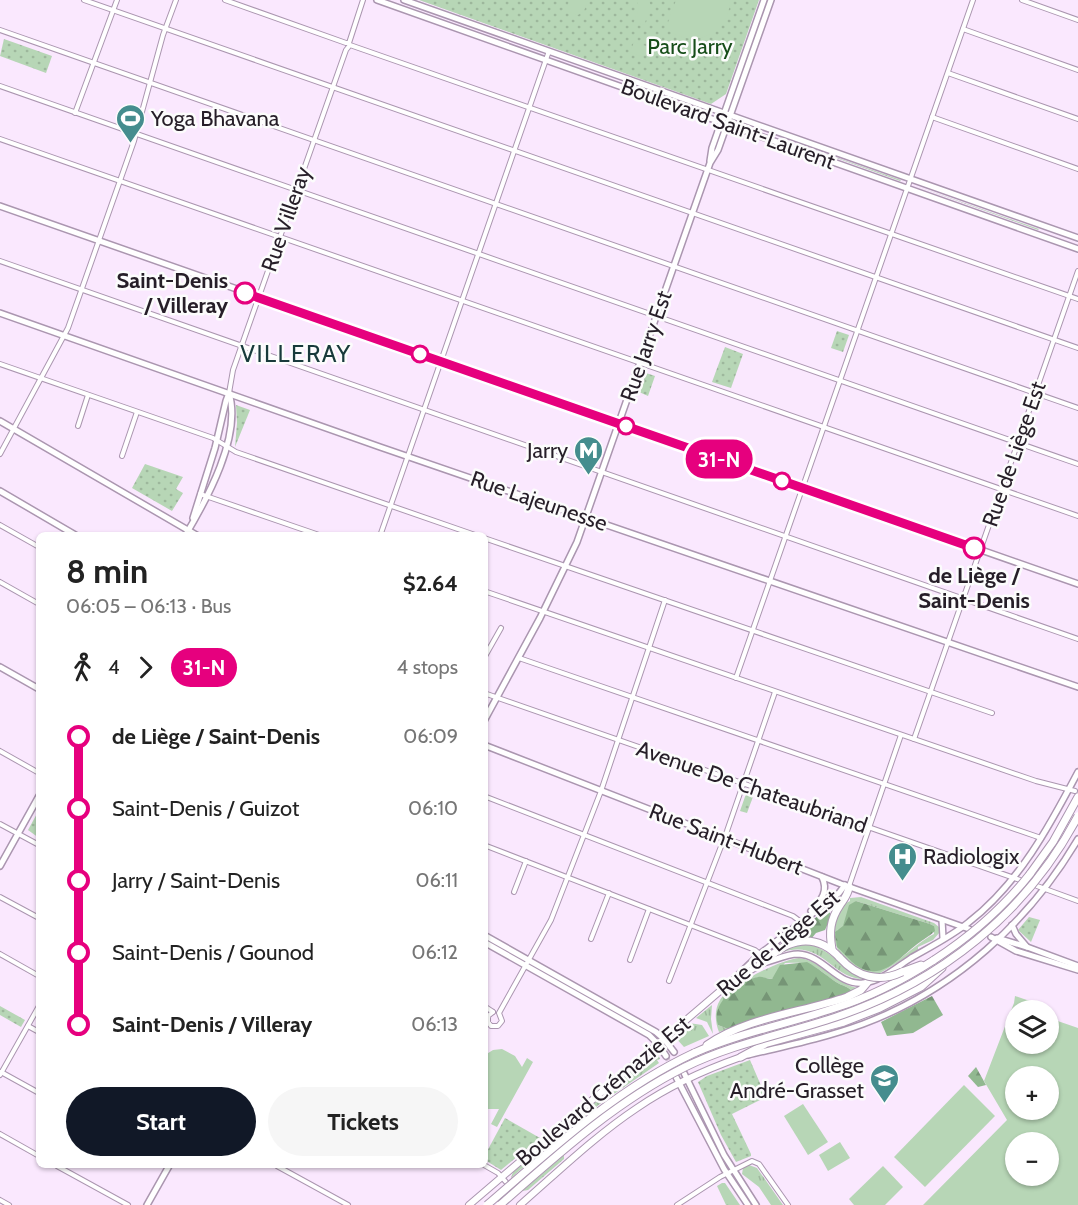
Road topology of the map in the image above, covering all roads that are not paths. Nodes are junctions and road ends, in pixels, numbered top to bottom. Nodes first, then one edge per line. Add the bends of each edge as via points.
1 (84, 0) edge
2 (117, 0) edge
3 (176, 0) edge
4 (225, 0) edge
5 (363, 0) edge
6 (377, 0) edge
7 (404, 0) edge
8 (764, 0) edge
9 (771, 0) edge
10 (973, 0) edge
11 (1022, 0) edge
12 (112, 10) junction
13 (1078, 20) edge
14 (165, 29) junction
15 (963, 29) junction
16 (0, 30) edge
17 (348, 44) junction
18 (549, 51) junction
19 (546, 60) junction
20 (93, 63) junction
21 (1078, 70) edge
22 (948, 73) junction
23 (150, 83) junction
24 (0, 86) edge
25 (333, 88) junction
26 (528, 107) junction
27 (75, 113) junction
28 (724, 113) junction
29 (730, 116) junction
30 (932, 117) junction
31 (1078, 119) edge
32 (724, 123) junction
33 (136, 134) junction
34 (0, 139) edge
35 (314, 141) junction
36 (513, 151) junction
37 (709, 166) junction
38 (1078, 169) edge
39 (910, 179) junction
40 (120, 181) junction
41 (907, 188) junction
42 (296, 191) junction
43 (495, 205) junction
44 (0, 206) edge
45 (692, 213) junction
46 (891, 234) junction
47 (280, 238) junction
48 (1078, 238) edge
49 (99, 242) junction
50 (1078, 249) edge
51 (478, 254) junction
52 (0, 261) edge
53 (674, 266) junction
54 (1078, 271) edge
55 (876, 277) junction
56 (81, 290) junction
57 (1069, 296) junction
58 (259, 298) junction
59 (1078, 299) edge
60 (461, 301) junction
61 (0, 313) edge
62 (656, 317) junction
63 (857, 331) junction
64 (65, 335) junction
65 (1054, 340) junction
66 (241, 346) junction
67 (1078, 348) edge
68 (440, 361) junction
69 (0, 364) edge
70 (640, 364) junction
71 (42, 378) junction
72 (840, 381) junction
73 (230, 393) junction
74 (1035, 393) junction
75 (88, 395) junction
76 (1078, 408) edge
77 (423, 410) junction
78 (137, 412) junction
79 (0, 421) edge
80 (619, 424) junction
81 (78, 426) dead end
82 (823, 428) junction
83 (14, 429) junction
84 (217, 440) junction
85 (1018, 443) junction
86 (226, 447) junction
87 (0, 454) edge
88 (122, 456) dead end
89 (407, 456) junction
90 (1078, 464) edge
91 (602, 473) junction
92 (802, 488) junction
93 (1002, 489) junction
94 (0, 491) edge
95 (200, 494) junction
96 (207, 496) junction
97 (390, 506) junction
98 (1078, 516) edge
99 (586, 518) junction
100 (0, 525) edge
101 (70, 532) edge
102 (185, 532) edge
103 (187, 532) edge
104 (188, 532) edge
105 (310, 532) edge
106 (381, 532) edge
107 (466, 532) edge
108 (785, 537) junction
109 (488, 539) edge
110 (36, 546) edge
111 (980, 550) junction
112 (566, 566) junction
113 (770, 580) junction
114 (0, 582) edge
115 (1078, 584) edge
116 (488, 592) edge
117 (963, 599) junction
118 (665, 600) junction
119 (36, 602) edge
120 (543, 612) junction
121 (501, 628) dead end
122 (752, 630) junction
123 (1078, 639) edge
124 (948, 643) junction
125 (649, 648) junction
126 (488, 651) edge
127 (519, 658) junction
128 (0, 667) edge
129 (736, 678) junction
130 (36, 686) edge
131 (1078, 687) edge
132 (775, 692) junction
133 (931, 692) junction
134 (488, 695) edge
135 (633, 697) junction
136 (497, 699) junction
137 (992, 712) dead end
138 (488, 715) edge
139 (901, 735) junction
140 (914, 739) junction
141 (759, 740) junction
142 (618, 741) junction
143 (488, 747) edge
144 (0, 751) edge
145 (36, 771) edge
146 (1078, 772) edge
147 (884, 783) junction
148 (744, 784) junction
149 (1068, 790) junction
150 (601, 791) junction
151 (1077, 794) edge
152 (488, 798) edge
153 (36, 801) edge
154 (1078, 816) edge
155 (0, 824) edge
156 (869, 827) junction
157 (18, 834) junction
158 (584, 834) junction
159 (724, 838) junction
160 (1041, 838) junction
161 (1078, 839) edge
162 (36, 843) edge
163 (488, 847) edge
164 (526, 861) junction
165 (0, 866) edge
166 (567, 877) junction
167 (822, 877) junction
168 (1014, 877) junction
169 (1020, 879) dead end
170 (708, 882) junction
171 (847, 886) junction
172 (1037, 886) dead end
173 (1044, 889) junction
174 (514, 892) dead end
175 (609, 893) junction
176 (0, 897) edge
177 (1078, 901) edge
178 (649, 909) junction
179 (36, 916) edge
180 (942, 920) junction
181 (801, 922) junction
182 (691, 925) junction
183 (1012, 925) junction
184 (962, 927) junction
185 (969, 929) dead end
186 (488, 938) edge
187 (943, 938) junction
188 (591, 939) dead end
189 (998, 940) junction
190 (488, 944) edge
191 (1027, 947) junction
192 (832, 949) junction
193 (0, 954) edge
194 (760, 954) junction
195 (630, 960) dead end
196 (934, 960) junction
197 (949, 961) junction
198 (765, 962) junction
199 (528, 963) junction
200 (1078, 968) edge
201 (36, 974) edge
202 (733, 980) junction
203 (669, 981) dead end
204 (867, 983) junction
205 (710, 1000) joint
206 (488, 1009) edge
207 (36, 1011) edge
208 (493, 1012) junction
209 (499, 1013) junction
210 (28, 1026) junction
211 (36, 1030) edge
212 (664, 1038) junction
213 (658, 1044) junction
214 (674, 1052) tunnel mouth
215 (694, 1053) junction
216 (666, 1056) tunnel mouth
217 (741, 1057) junction
218 (0, 1073) edge
219 (686, 1076) junction
220 (678, 1080) junction
221 (603, 1089) junction
222 (36, 1092) edge
223 (609, 1097) dead end
224 (0, 1134) edge
225 (568, 1152) tunnel mouth
226 (36, 1154) edge
227 (574, 1158) junction
228 (61, 1168) edge
229 (167, 1168) edge
230 (281, 1168) edge
231 (488, 1168) edge
232 (730, 1172) junction
233 (504, 1180) junction
234 (518, 1195) dead end
235 (0, 1200) edge
236 (522, 1203) edge
237 (9, 1205) edge
238 (128, 1205) edge
239 (147, 1205) edge
240 (348, 1205) edge
241 (469, 1205) edge
242 (487, 1205) edge
243 (500, 1205) edge
244 (677, 1205) edge
245 (748, 1205) edge
246 (756, 1205) edge
247 (788, 1205) edge

1 - 12 street
2 - 12 street
3 - 14 street
4 - 17 street
5 - 17 street, Rue Villeray
6 - 19 main road, Boulevard Saint-Laurent
7 - 18 main road, Boulevard Saint-Laurent
8 - 28 main road
9 - 29 main road
10 - 15 street
11 - 13 street
12 - 14 street
12 - 20 street
14 - 23 street
14 - 25 street
15 - 21 street
15 - 22 street
16 - 20 street
17 - 25 street, Rue Villeray
17 - 26 street
18 - 19 street
18 - 28 main road, Boulevard Saint-Laurent
19 - 26 street
19 - 32 main road, Boulevard Saint-Laurent
20 - 23 street
20 - 27 street
22 - 30 street
22 - 31 street
23 - 33 street
23 - 35 street
24 - 27 street
25 - 35 street, Rue Villeray
25 - 36 street
26 - 36 street
26 - 37 street
27 - 33 street
28 - 29 main road, Boulevard Saint-Laurent
28 - 32 main road
29 - 32 main road
29 - 39 main road, Boulevard Saint-Laurent
30 - 38 street
30 - 39 street
32 - 37 main road, Rue Jarry Est via 712,148
32 - 41 main road, Boulevard Saint-Laurent
33 - 40 street
33 - 42 street
34 - 40 street
35 - 42 street, Rue Villeray
35 - 43 street
36 - 43 street
36 - 45 street
37 - 45 main road, Rue Jarry Est
37 - 46 street
39 - 41 street
39 - 48 main road, Boulevard Saint-Laurent
40 - 47 street
40 - 49 street
41 - 46 street
41 - 50 main road, Boulevard Saint-Laurent
42 - 47 street, Rue Villeray
42 - 51 street
43 - 51 street
43 - 53 street
44 - 49 main road
45 - 53 main road, Rue Jarry Est
45 - 55 street
46 - 55 street
46 - 57 street
47 - 58 street, Rue Villeray
47 - 60 street
49 - 56 street
49 - 58 main road
51 - 60 street
51 - 62 street
52 - 56 street
53 - 62 main road, Rue Jarry Est
53 - 63 street
54 - 57 street, Rue de Liège Est
55 - 63 street
55 - 65 street
56 - 64 street
56 - 66 street
57 - 59 street
57 - 65 street, Rue de Liège Est
58 - 66 street, Rue Villeray
58 - 68 main road
60 - 68 street
60 - 70 street
61 - 64 main road, Rue Lajeunesse
62 - 70 main road, Rue Jarry Est
62 - 72 street
63 - 72 street
63 - 74 street
64 - 71 street
64 - 73 main road, Rue Lajeunesse
65 - 67 street
65 - 74 street, Rue de Liège Est
66 - 73 street, Rue Villeray
66 - 77 street
68 - 77 street
68 - 80 main road
69 - 71 street
70 - 80 main road, Rue Jarry Est
70 - 82 street
71 - 75 street
71 - 83 street
72 - 82 street
72 - 85 street
73 - 84 main road, Rue Villeray
73 - 86 main road, Rue Villeray via 233,421
73 - 89 main road, Rue Lajeunesse
74 - 76 street
74 - 85 street, Rue de Liège Est
75 - 78 street
75 - 81 street
77 - 89 street
77 - 91 street
78 - 84 street
78 - 88 street
79 - 83 main road
80 - 91 main road, Rue Jarry Est
80 - 92 main road
82 - 92 street
82 - 93 street
83 - 87 street
83 - 102 main road
84 - 86 street
84 - 95 main road, Rue Villeray
85 - 90 street
85 - 93 street, Rue de Liège Est
86 - 96 main road, Rue Villeray
86 - 97 street
89 - 97 street
89 - 99 main road, Rue Lajeunesse
91 - 99 main road, Rue Jarry Est
91 - 108 street
92 - 108 street
92 - 111 main road
93 - 98 street
93 - 111 street, Rue de Liège Est
94 - 101 main road
95 - 96 street
95 - 103 main road, Rue Villeray
96 - 104 main road, Rue Villeray
96 - 105 street
97 - 106 street
97 - 107 street
99 - 112 main road, Rue Jarry Est
99 - 113 main road, Rue Lajeunesse
100 - 110 street
108 - 113 street
108 - 117 street
109 - 112 street
111 - 115 main road
111 - 117 street, Rue de Liège Est
112 - 118 street
112 - 120 main road, Rue Jarry Est
113 - 122 street
113 - 124 main road, Rue Lajeunesse
114 - 119 street
116 - 120 street
117 - 123 street
117 - 124 street, Rue de Liège Est
118 - 122 street
118 - 125 street
120 - 125 street
120 - 127 main road, Rue Jarry Est
121 - 126 street
122 - 129 street
122 - 133 street
124 - 131 main road, Rue Lajeunesse
124 - 133 street, Rue de Liège Est
125 - 129 street
125 - 135 street
127 - 135 street
127 - 136 main road, Rue Jarry Est
128 - 130 main road
129 - 132 street
132 - 139 street
132 - 141 street
133 - 137 street
133 - 140 street, Rue de Liège Est
134 - 136 street, Avenue De Chateaubriand
135 - 141 street
135 - 142 street
136 - 138 main road, Rue Jarry Est
136 - 142 street, Avenue De Chateaubriand
139 - 140 street
139 - 147 street, Rue de Liège Est
140 - 149 street
141 - 147 street
141 - 148 street
142 - 148 street, Avenue De Chateaubriand
142 - 150 street
143 - 150 main road, Rue Saint-Hubert
144 - 145 street
146 - 149 main road
147 - 156 street, Rue de Liège Est
147 - 160 street
148 - 156 street, Avenue De Chateaubriand
148 - 159 street
149 - 151 street
149 - 160 main road
150 - 158 street
150 - 159 main road, Rue Saint-Hubert
151 - 196 highway, bridge via 1043,856 1012,895 976,931
152 - 158 street
153 - 157 main road
154 - 197 highway, bridge via 1047,867 1022,897 988,931
155 - 157 street
156 - 168 street, Avenue De Chateaubriand
156 - 171 street, Rue de Liège Est
157 - 162 street
157 - 165 main road
158 - 166 street
158 - 170 street
159 - 167 main road, Rue Saint-Hubert
159 - 170 street
160 - 168 main road
161 - 173 main road, Boulevard Crémazie Est
163 - 164 street
164 - 166 street
164 - 174 street
166 - 175 street
166 - 199 street via 549,925
167 - 171 main road, Rue Saint-Hubert
167 - 181 main road via 824,894
168 - 169 street, Avenue De Chateaubriand
168 - 184 main road
170 - 181 street
170 - 182 street
171 - 180 main road, Rue Saint-Hubert
171 - 181 main road, Rue de Liège Est
171 - 192 highway via 847,896 831,922
172 - 173 street
173 - 177 street
173 - 183 main road, Boulevard Crémazie Est
175 - 178 street
175 - 188 street
176 - 179 street
178 - 182 street
178 - 195 street
180 - 184 main road, Rue Saint-Hubert
180 - 187 main road
181 - 194 main road, Rue de Liège Est
182 - 194 street
182 - 203 street
183 - 189 main road, Boulevard Crémazie Est
183 - 191 main road
184 - 185 main road, Rue Saint-Hubert
184 - 187 main road
186 - 199 main road
187 - 204 main road
189 - 191 main road
189 - 200 main road via 1016,951
189 - 217 main road, Boulevard Crémazie Est via 942,984 880,1017 828,1036
190 - 199 main road
191 - 200 main road
192 - 196 highway, bridge via 849,968 874,978 893,976
192 - 198 highway via 811,942 794,942 775,951
193 - 201 street
194 - 202 main road, Rue de Liège Est
196 - 215 highway via 860,999
197 - 217 highway, bridge via 912,992 857,1017 767,1043
197 - 243 highway, bridge via 912,984 862,1007 743,1044 666,1077 600,1120
198 - 202 main road
198 - 204 main road via 801,954 819,960 848,981
199 - 209 street
199 - 212 main road
199 - 213 main road
202 - 205 main road, Rue de Liège Est
204 - 215 highway via 850,995 720,1036
205 - 212 main road, Boulevard Crémazie Est
206 - 208 street
207 - 210 street
208 - 209 street
208 - 209 street via 488,1020 494,1026 502,1022
210 - 211 street
210 - 218 street
212 - 213 main road, Boulevard Crémazie Est
212 - 214 main road
213 - 216 main road
213 - 221 main road, Boulevard Crémazie Est
215 - 242 highway, bridge via 613,1100
217 - 219 main road, Boulevard Crémazie Est
218 - 222 street
219 - 220 main road, Boulevard Crémazie Est
219 - 232 main road
220 - 227 main road, Boulevard Crémazie Est via 622,1114
220 - 232 main road
221 - 223 main road
221 - 233 main road, Boulevard Crémazie Est
224 - 226 street
225 - 227 main road
227 - 236 main road, Boulevard Crémazie Est
228 - 238 street
229 - 239 main road
230 - 240 street
231 - 233 street
232 - 244 street
232 - 245 main road
232 - 246 main road
232 - 247 street via 748,1162 757,1162
233 - 241 main road, Boulevard Crémazie Est
234 - 236 street
235 - 237 street

